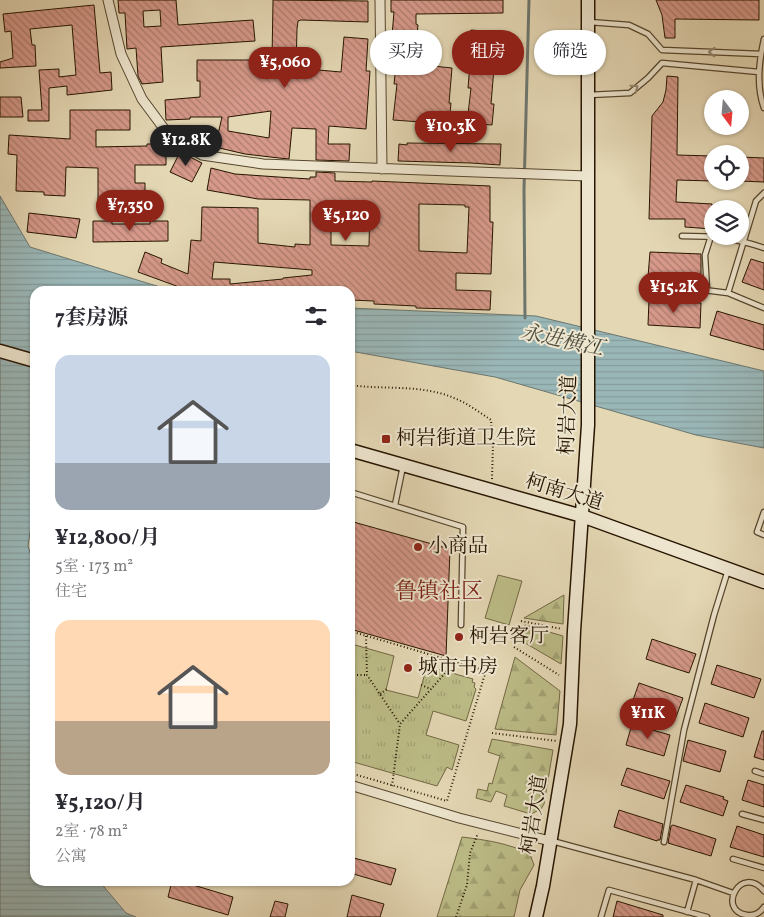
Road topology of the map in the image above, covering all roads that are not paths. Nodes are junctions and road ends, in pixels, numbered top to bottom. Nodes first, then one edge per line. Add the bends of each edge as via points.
1 (108, 0) edge
2 (380, 0) edge
3 (588, 0) edge
4 (588, 22) junction
5 (764, 39) edge
6 (760, 54) junction
7 (759, 72) junction
8 (588, 96) junction
9 (764, 108) edge
10 (382, 169) junction
11 (587, 176) junction
12 (764, 193) edge
13 (749, 224) edge
14 (682, 236) dead end
15 (704, 236) edge
16 (749, 242) edge
17 (708, 245) edge
18 (742, 245) edge
19 (764, 248) edge
20 (656, 284) dead end
21 (706, 290) junction
22 (728, 293) junction
23 (764, 308) edge
24 (0, 351) edge
25 (30, 360) edge
26 (355, 451) edge
27 (403, 465) junction
28 (355, 493) edge
29 (395, 505) junction
30 (764, 512) edge
31 (582, 516) junction
32 (764, 534) edge
33 (728, 569) junction
34 (764, 582) edge
35 (461, 625) dead end
36 (755, 771) dead end
37 (764, 774) edge
38 (355, 787) edge
39 (742, 814) dead end
40 (764, 820) edge
41 (550, 841) junction
42 (664, 842) dead end
43 (732, 859) dead end
44 (764, 868) edge
45 (696, 880) junction
46 (764, 890) edge
47 (733, 893) junction
48 (764, 907) edge
49 (687, 912) junction
50 (745, 916) edge
51 (536, 917) edge
52 (601, 917) edge
53 (707, 917) edge

1 - 10 street via 121,54 142,99 168,134 202,155 255,163
2 - 10 street
3 - 4 street, 柯岩大道
6 -> 4 lane via 662,50 648,34 629,26
4 - 8 street, 柯岩大道
5 - 6 lane
6 - 7 lane
8 -> 7 lane via 630,93 662,63
7 - 9 lane
8 - 11 street, 柯岩大道
10 - 11 street
11 - 31 street, 柯岩大道 via 590,326
12 - 13 lane via 756,202
14 - 15 lane
16 - 19 lane
17 - 21 lane via 705,255
18 - 22 lane
20 - 21 lane
21 - 22 lane
22 - 23 lane
24 - 25 street
26 - 27 street, 柯南大道
27 - 29 lane
27 - 31 street, 柯南大道
28 - 29 lane
29 - 35 lane via 462,527
30 - 32 lane via 757,532
31 - 33 street, 柯南大道
31 - 41 street, 柯岩大道 via 567,742
33 - 34 street, 柯南大道
33 - 42 lane via 684,730
36 - 37 lane
38 - 41 street
39 - 40 lane
41 - 45 lane
41 - 51 street, 柯岩大道
43 - 44 lane
45 - 47 lane
45 - 49 lane
46 - 47 lane via 756,883 745,882
47 - 50 lane via 734,907
48 - 50 lane via 756,914
49 - 52 lane via 608,890
49 - 53 lane

